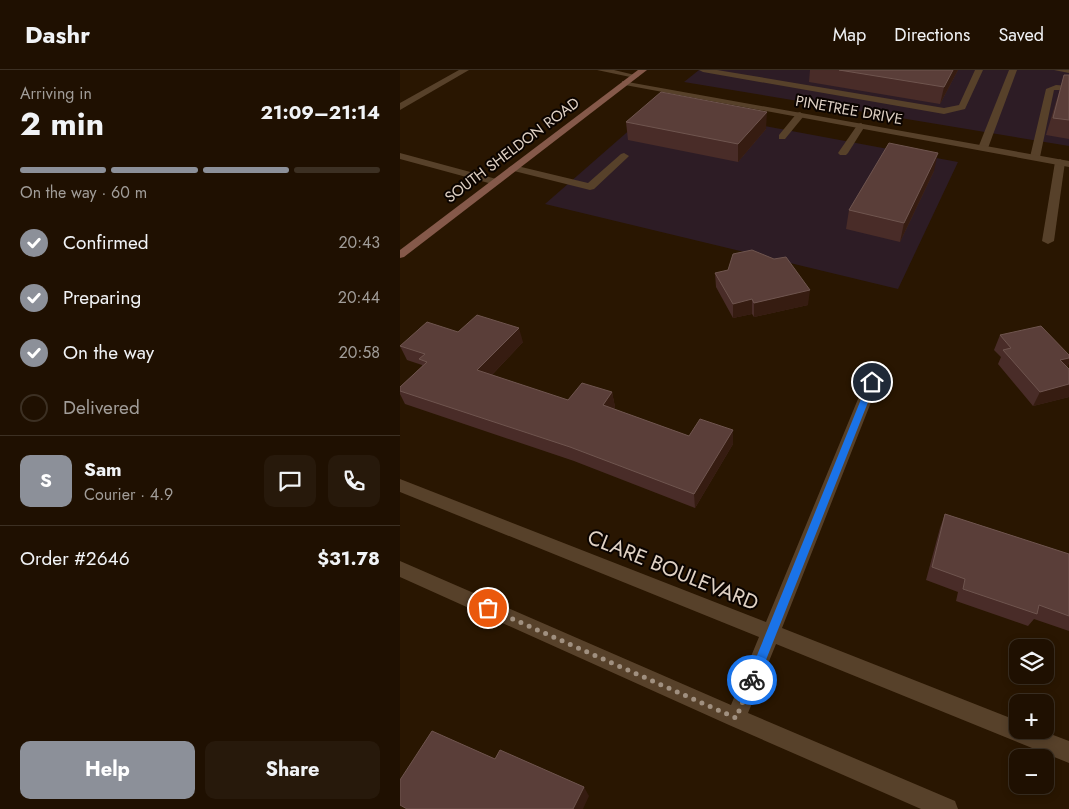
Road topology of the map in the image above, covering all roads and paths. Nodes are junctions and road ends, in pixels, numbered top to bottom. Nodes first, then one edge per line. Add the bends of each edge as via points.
1 (465, 70) edge
2 (600, 70) edge
3 (643, 70) edge
4 (703, 70) edge
5 (979, 70) edge
6 (1013, 70) edge
7 (1058, 70) edge
8 (1069, 72) edge
9 (635, 76) junction
10 (625, 83) junction
11 (1069, 88) edge
12 (400, 107) edge
13 (800, 116) junction
14 (861, 126) junction
15 (782, 137) dead end
16 (983, 148) junction
17 (843, 153) dead end
18 (400, 156) edge
19 (624, 156) dead end
20 (1035, 157) junction
21 (1064, 163) edge
22 (514, 168) junction
23 (496, 182) junction
24 (1048, 241) dead end
25 (400, 255) edge
26 (872, 382) dead end
27 (400, 485) edge
28 (400, 569) edge
29 (771, 635) junction
30 (736, 718) junction
31 (1069, 752) edge
32 (947, 809) edge

1 - 12 street
2 - 9 street
3 - 9 main road, SOUTH SHELDON ROAD
4 - 5 street via 944,111 962,107
6 - 16 street
7 - 8 street
9 - 10 main road, SOUTH SHELDON ROAD
10 - 13 street, PINETREE DRIVE
10 - 22 main road, SOUTH SHELDON ROAD
11 - 20 street via 1050,90
13 - 14 street, PINETREE DRIVE
13 - 15 street
14 - 16 street, PINETREE DRIVE
14 - 17 street
16 - 20 street, PINETREE DRIVE
18 - 23 street
19 - 22 street via 590,186
20 - 21 street, PINETREE DRIVE
21 - 24 street
22 - 23 main road, SOUTH SHELDON ROAD
23 - 25 main road, SOUTH SHELDON ROAD
26 - 29 street
27 - 29 street, CLARE BOULEVARD
28 - 30 street
29 - 30 street
29 - 31 street, CLARE BOULEVARD
30 - 32 street

